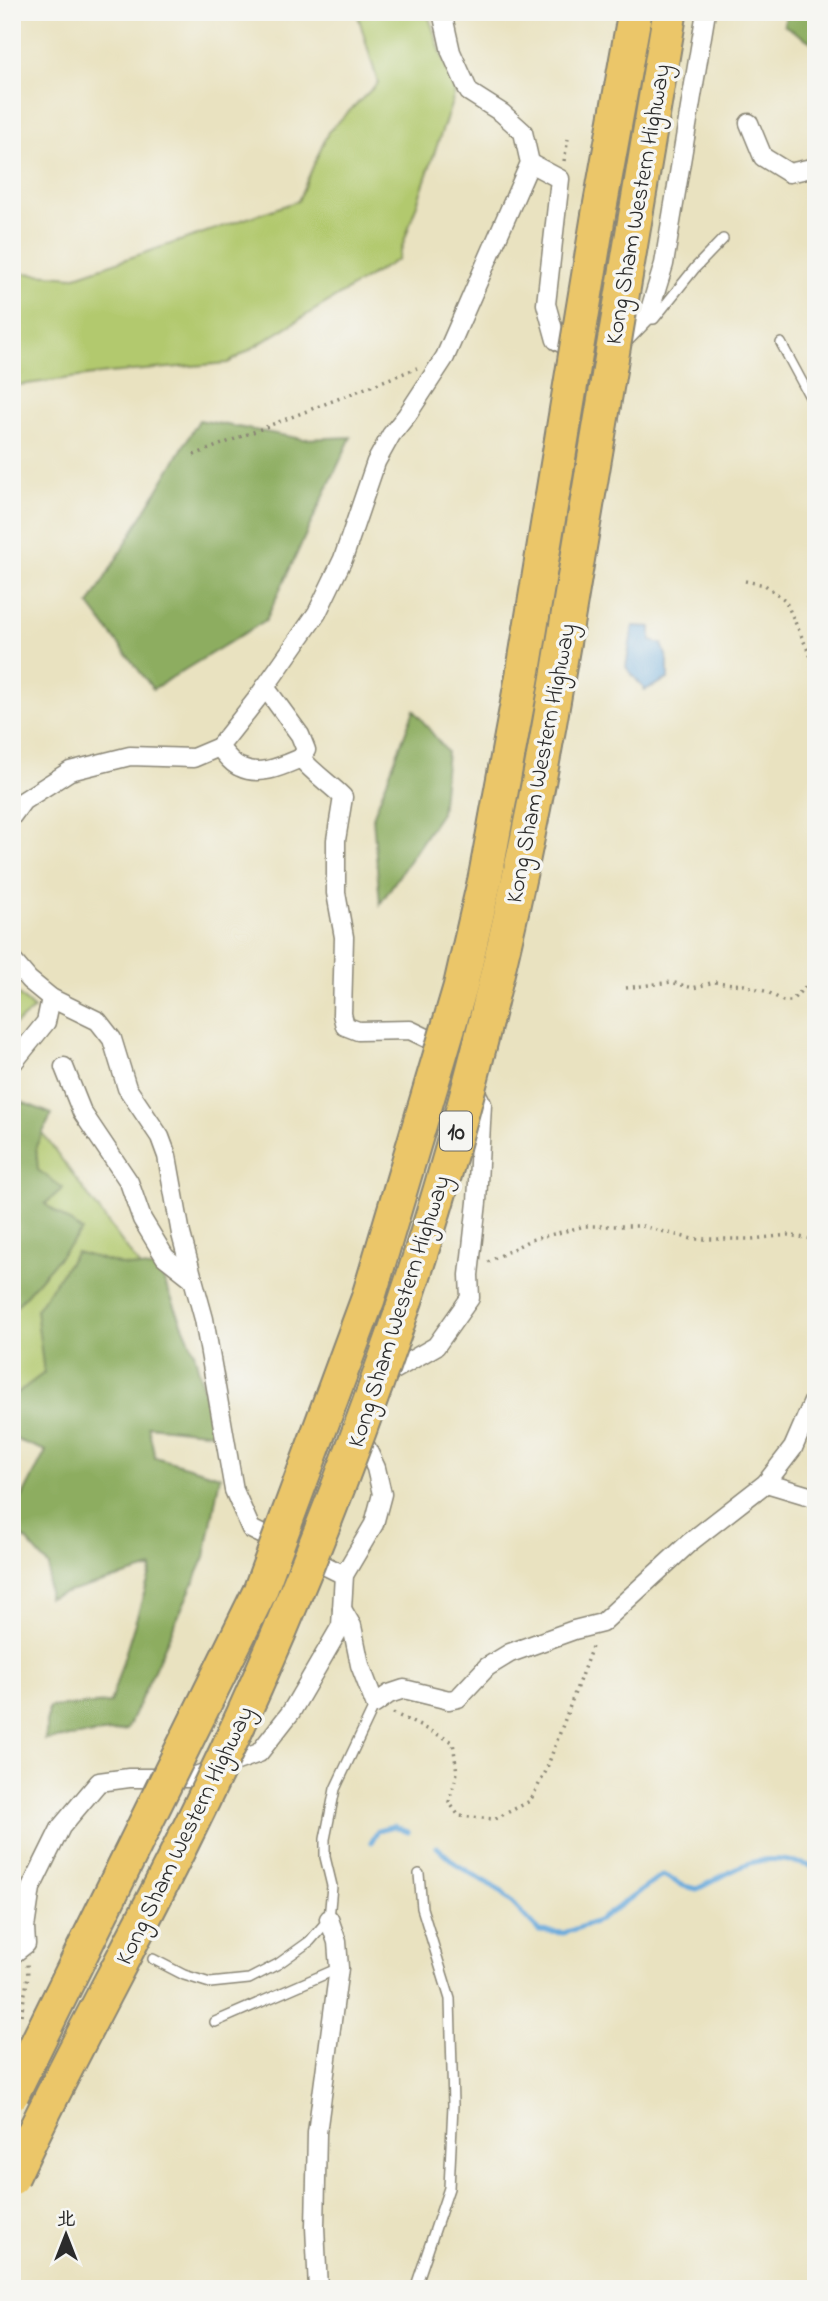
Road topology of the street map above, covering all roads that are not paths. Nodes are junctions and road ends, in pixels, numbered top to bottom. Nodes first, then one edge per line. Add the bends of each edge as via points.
1 (442, 12) edge
2 (635, 12) edge
3 (670, 12) edge
4 (706, 12) edge
5 (749, 123) dead end
6 (530, 163) junction
7 (816, 167) edge
8 (723, 239) dead end
9 (644, 318) junction
10 (781, 343) dead end
11 (816, 401) edge
12 (265, 687) junction
13 (219, 747) junction
14 (301, 758) junction
15 (12, 816) edge
16 (12, 960) edge
17 (51, 998) junction
18 (12, 1064) edge
19 (64, 1067) dead end
20 (193, 1279) junction
21 (816, 1395) edge
22 (766, 1483) junction
23 (816, 1499) edge
24 (344, 1575) junction
25 (342, 1609) junction
26 (375, 1704) junction
27 (419, 1874) dead end
28 (329, 1919) junction
29 (19, 1950) edge
30 (153, 1959) dead end
31 (339, 1968) junction
32 (215, 2022) dead end
33 (12, 2094) edge
34 (12, 2178) edge
35 (318, 2289) edge
36 (415, 2289) edge

1 - 6 street via 451,52 469,93 523,132
2 - 33 highway, Kong Sham Western Highway / 10, bridge via 485,879 460,988 368,1299 260,1591
3 - 34 highway, Kong Sham Western Highway / 10, bridge via 524,853 493,994 444,1175 396,1329 288,1614 184,1839
4 - 9 street via 671,229
5 - 7 street via 763,157 789,173
6 - 9 street via 560,179 546,304 556,340 577,353 614,349
6 - 12 street via 445,357 376,463 344,559 317,613
8 - 9 lane via 654,318
10 - 11 lane
12 - 13 street
12 - 14 street via 300,735 306,750
13 - 14 street via 238,767 255,772 277,769
13 - 15 street via 193,758 131,756 70,771 23,801
14 - 24 street via 343,797 336,840 336,893 344,937 345,1026 358,1031 410,1030 435,1042 463,1066 482,1104 470,1298 436,1346 384,1375 356,1405 354,1423 376,1468 382,1494 374,1524
16 - 17 street
17 - 18 street via 46,1022
17 - 20 street via 98,1021 112,1039 127,1088 160,1137 167,1156
19 - 20 street via 82,1112 129,1182 142,1219 165,1256
20 - 24 street via 234,1490 251,1529
21 - 22 street via 793,1448
22 - 23 street
22 - 26 street via 689,1544 602,1623 510,1653 487,1667 458,1698 404,1689
24 - 25 street
25 - 26 street via 352,1626
25 - 29 street via 341,1626 291,1712 259,1753 190,1778 99,1782 61,1827 31,1888
26 - 28 lane via 335,1789 325,1839 332,1886
27 - 36 lane via 422,1908 450,1999 453,2105 449,2188
28 - 30 lane via 310,1941 249,1979 210,1983
28 - 31 street
31 - 32 lane
31 - 35 street via 317,2133

